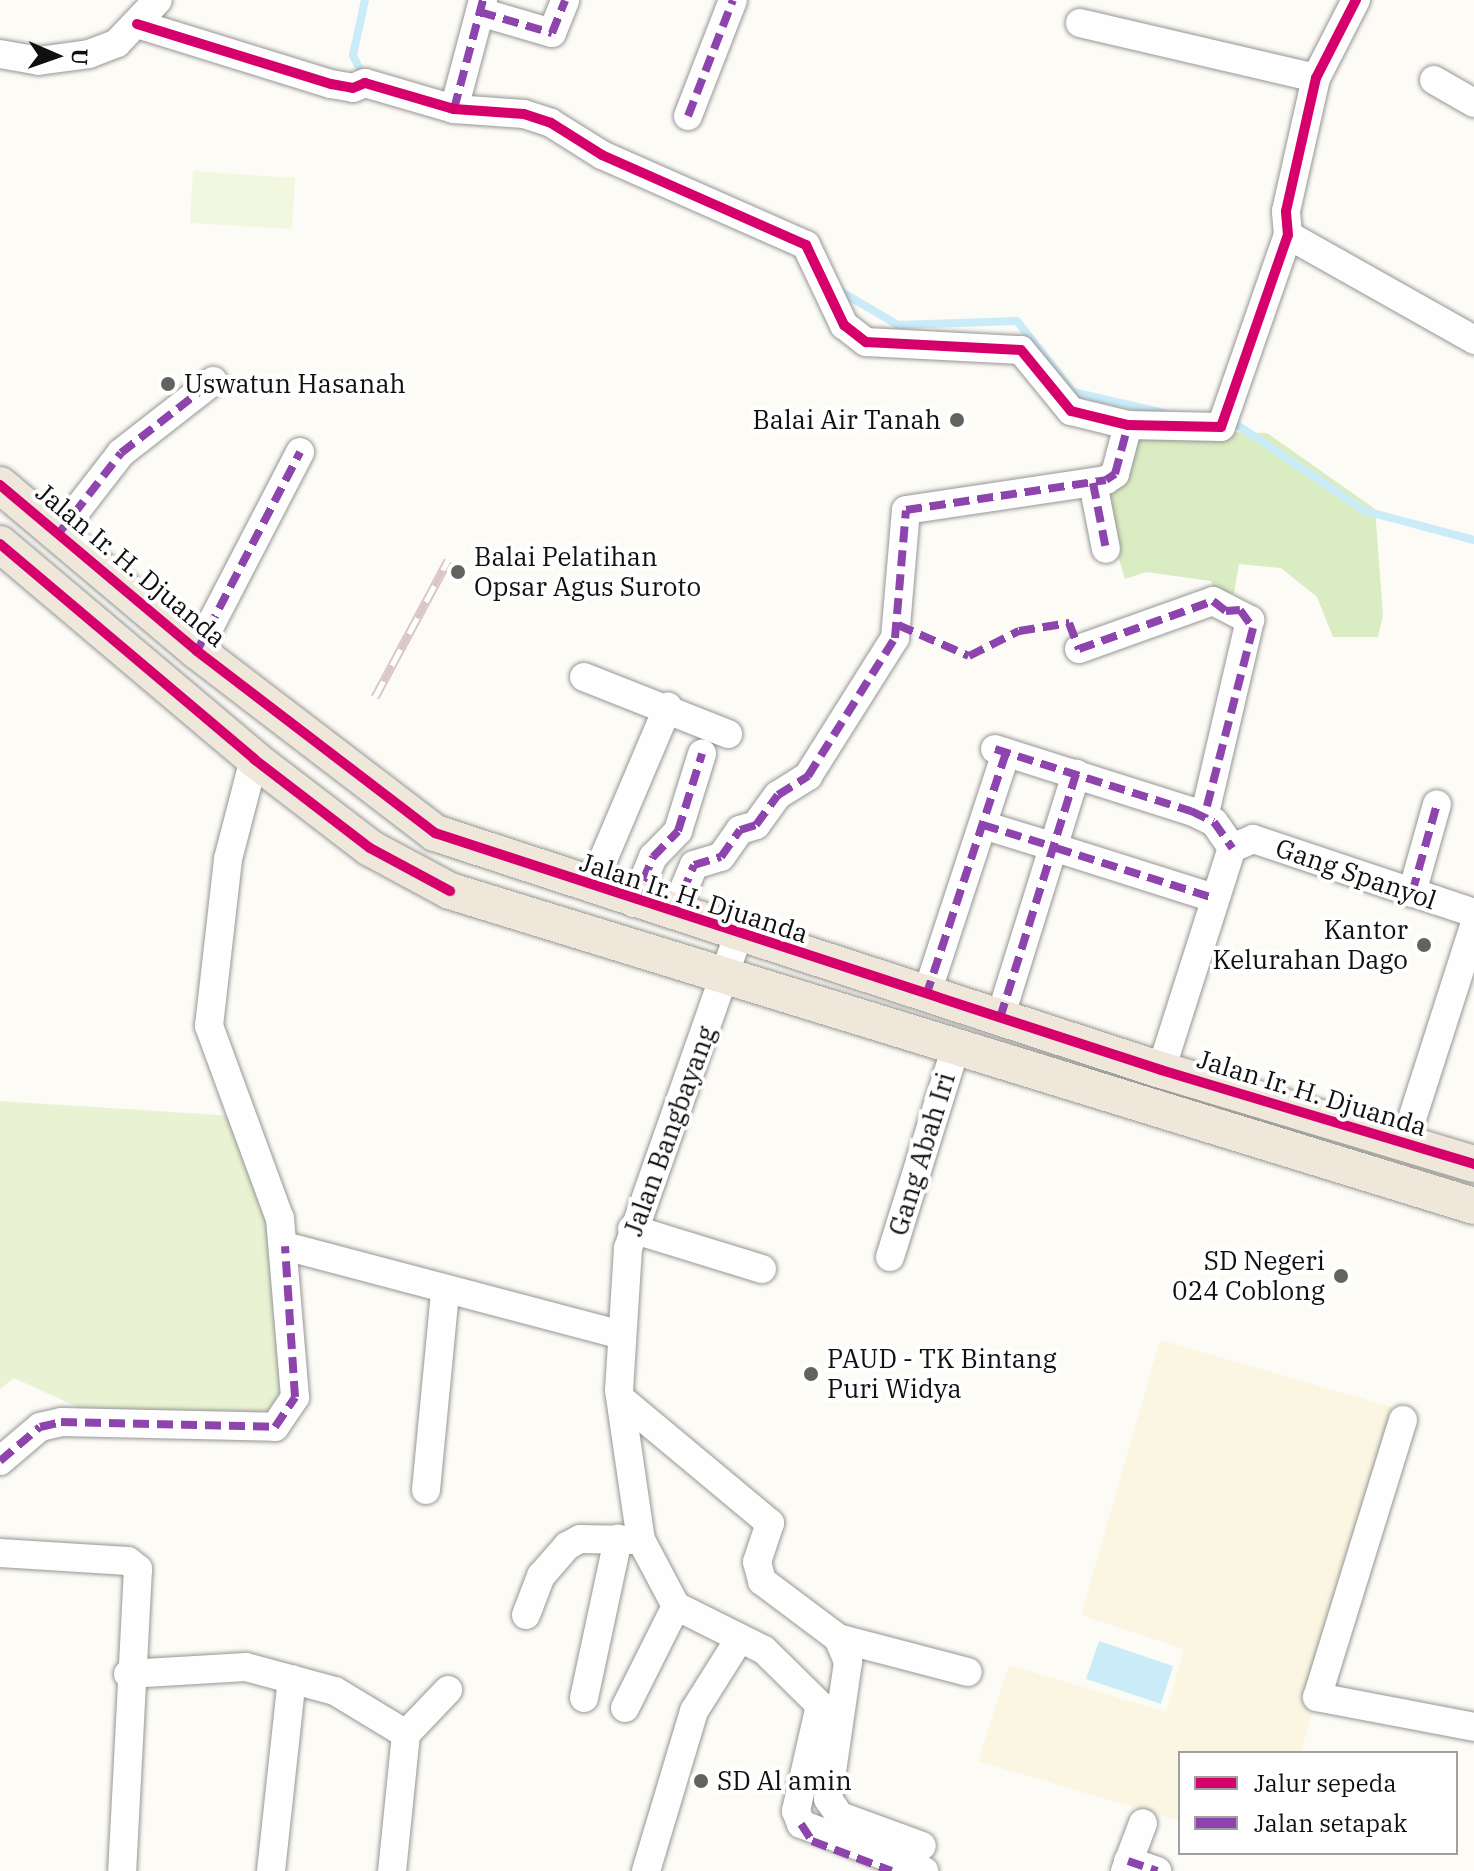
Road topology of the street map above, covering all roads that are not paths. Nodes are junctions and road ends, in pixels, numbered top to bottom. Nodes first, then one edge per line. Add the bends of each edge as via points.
1 (158, 0) edge
2 (565, 0) edge
3 (733, 0) edge
4 (1356, 0) edge
5 (482, 6) edge
6 (1080, 23) dead end
7 (127, 34) junction
8 (0, 54) edge
9 (1316, 78) junction
10 (1434, 80) dead end
11 (1474, 103) edge
12 (454, 109) junction
13 (688, 116) dead end
14 (1288, 235) junction
15 (1474, 340) edge
16 (213, 381) dead end
17 (1128, 425) junction
18 (300, 452) dead end
19 (1093, 483) junction
20 (0, 485) edge
21 (59, 533) junction
22 (0, 544) edge
23 (1106, 549) dead end
24 (1079, 649) dead end
25 (197, 651) junction
26 (584, 677) dead end
27 (668, 707) junction
28 (728, 734) dead end
29 (702, 754) dead end
30 (254, 759) junction
31 (1076, 774) junction
32 (1437, 804) dead end
33 (1204, 817) junction
34 (983, 825) junction
35 (471, 846) junction
36 (1054, 847) junction
37 (1232, 848) junction
38 (591, 888) junction
39 (450, 891) junction
40 (1412, 893) junction
41 (1214, 898) junction
42 (634, 903) junction
43 (1474, 913) edge
44 (673, 915) junction
45 (1474, 926) edge
46 (738, 936) junction
47 (724, 980) junction
48 (926, 996) junction
49 (1000, 1018) junction
50 (955, 1050) junction
51 (1161, 1070) junction
52 (1228, 1090) junction
53 (1216, 1127) junction
54 (1404, 1144) junction
55 (1474, 1164) edge
56 (1474, 1206) edge
57 (632, 1229) junction
58 (285, 1246) junction
59 (890, 1257) dead end
60 (762, 1269) dead end
61 (445, 1292) junction
62 (619, 1334) junction
63 (621, 1399) junction
64 (1403, 1420) dead end
65 (0, 1461) edge
66 (426, 1490) dead end
67 (629, 1540) junction
68 (0, 1553) edge
69 (676, 1606) junction
70 (526, 1615) dead end
71 (740, 1638) junction
72 (838, 1638) junction
73 (968, 1672) dead end
74 (128, 1674) junction
75 (292, 1679) junction
76 (448, 1690) dead end
77 (584, 1698) dead end
78 (625, 1708) dead end
79 (1474, 1727) edge
80 (406, 1734) junction
81 (1143, 1823) dead end
82 (801, 1824) junction
83 (923, 1858) edge
84 (1127, 1866) edge
85 (122, 1871) edge
86 (271, 1871) edge
87 (392, 1871) edge
88 (646, 1871) edge
89 (892, 1871) edge
90 (1157, 1871) edge

1 - 7 street
2 - 5 street via 552,33
3 - 13 street
4 - 9 street
5 - 12 street
6 - 9 street
7 - 8 street via 38,61
7 - 12 street via 331,84 353,88 365,83
9 - 14 street via 1286,211
10 - 11 street
12 - 17 street via 524,114 551,123 602,155 806,245 844,325 866,342 1021,350 1071,411
14 - 15 street
14 - 17 street via 1221,427
16 - 21 street via 121,453
17 - 19 street via 1115,474
18 - 25 street
19 - 23 street
19 - 44 street via 906,510 895,638 808,776 784,790 756,825 740,830 721,857 694,865
20 - 21 main road, Jalan Ir. H. Djuanda
21 - 25 main road, Jalan Ir. H. Djuanda
22 - 30 main road
24 - 33 street via 1213,601 1250,620
25 - 35 main road, Jalan Ir. H. Djuanda via 435,833
26 - 27 street
27 - 28 street
27 - 38 street
29 - 42 street via 678,831 653,857
30 - 39 main road via 370,848
30 - 58 street via 228,859 209,1026
31 - 33 street
31 - 34 street via 1000,751
31 - 36 street
32 - 40 street
33 - 37 street
34 - 36 street
34 - 48 street
35 - 38 main road, Jalan Ir. H. Djuanda
35 - 39 main road
36 - 41 street
36 - 49 street
37 - 40 street, Gang Spanyol via 1253,839
37 - 41 street
38 - 42 main road, Jalan Ir. H. Djuanda
39 - 47 main road
40 - 43 street, Gang Spanyol
41 - 51 street
42 - 44 main road, Jalan Ir. H. Djuanda
44 - 46 main road, Jalan Ir. H. Djuanda
45 - 54 street
46 - 47 street, Jalan Bangbayang
46 - 48 main road, Jalan Ir. H. Djuanda
47 - 50 main road
47 - 57 street, Jalan Bangbayang
48 - 49 main road, Jalan Ir. H. Djuanda
49 - 51 main road, Jalan Ir. H. Djuanda
50 - 53 main road
50 - 59 street, Gang Abah Iri
51 - 52 main road, Jalan Ir. H. Djuanda
52 - 53 main road
52 - 54 main road, Jalan Ir. H. Djuanda
53 - 56 main road
54 - 55 main road, Jalan Ir. H. Djuanda
57 - 60 street
57 - 62 street, Jalan Bangbayang
58 - 61 street
58 - 65 street via 295,1397 275,1427 61,1422 40,1427
61 - 62 street
61 - 66 street
62 - 63 street, Jalan Bangbayang
63 - 67 street, Jalan Bangbayang
63 - 72 street via 770,1523 757,1562 762,1581
64 - 79 street via 1317,1697
67 - 69 street, Jalan Bangbayang
67 - 70 street via 580,1539 567,1546 541,1576
67 - 77 street
68 - 74 street via 134,1562 138,1569
69 - 71 street
69 - 78 street
71 - 82 street via 780,1663 821,1709 796,1811
71 - 88 street via 694,1711
72 - 73 street
72 - 83 street via 848,1662 828,1799 840,1816
74 - 75 street via 237,1667
74 - 85 street
75 - 80 street via 335,1691
75 - 86 street
76 - 80 street
80 - 87 street
81 - 84 street
82 - 83 street
82 - 89 street via 812,1841
84 - 90 street

